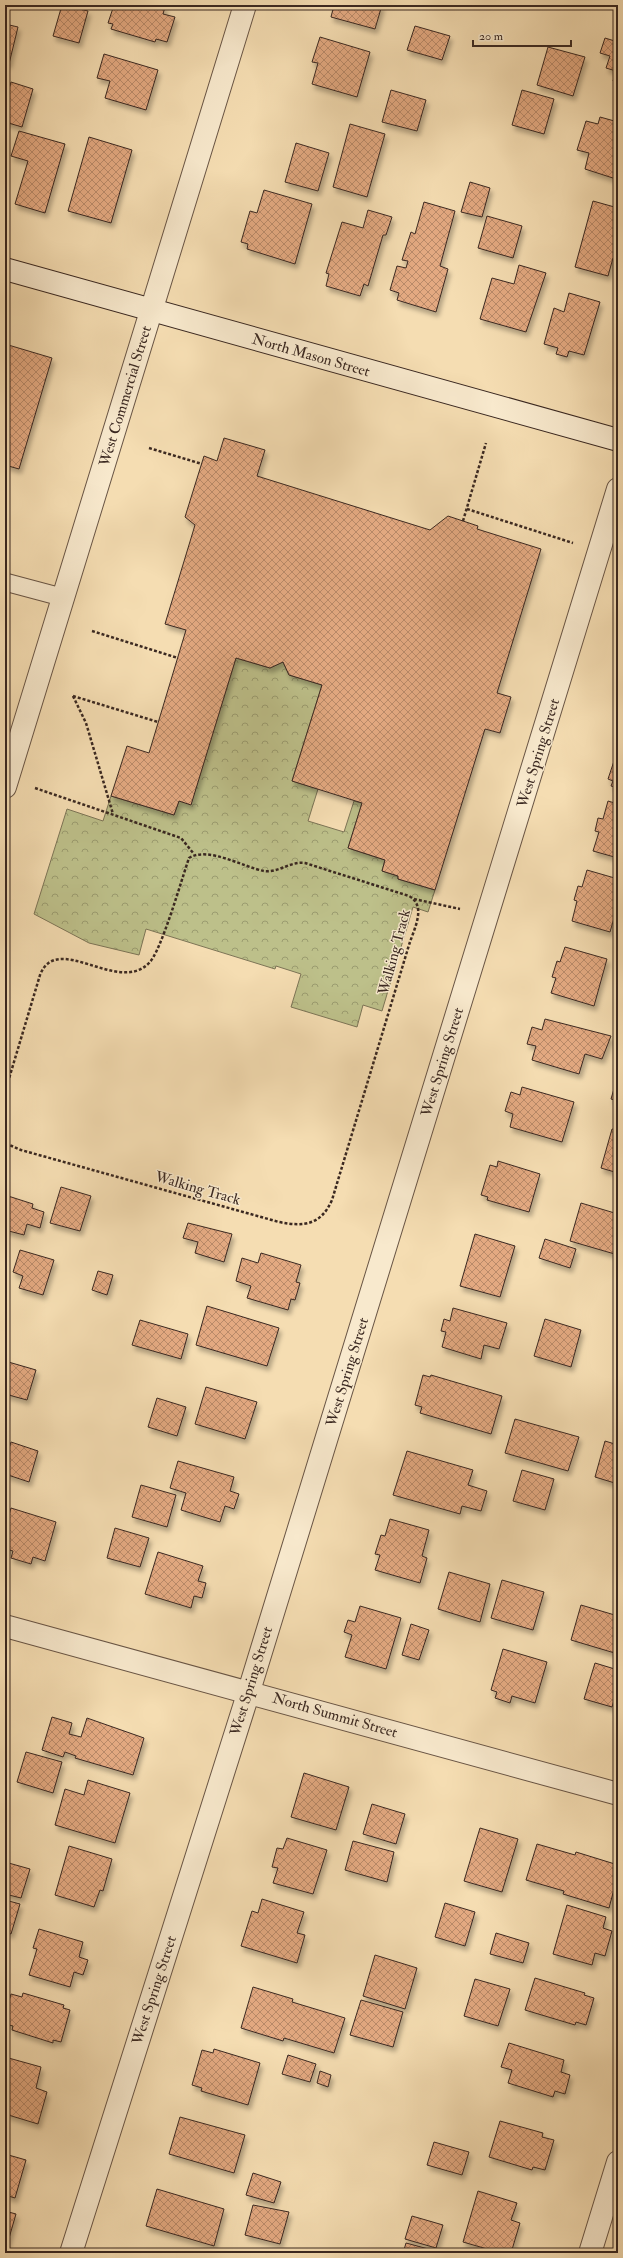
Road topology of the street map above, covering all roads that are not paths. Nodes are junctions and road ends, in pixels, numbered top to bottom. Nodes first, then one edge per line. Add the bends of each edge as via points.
1 (245, 5) edge
2 (5, 269) edge
3 (151, 310) junction
4 (618, 440) edge
5 (618, 489) edge
6 (5, 582) edge
7 (64, 598) junction
8 (6, 783) edge
9 (5, 1626) edge
10 (249, 1691) junction
11 (618, 1794) edge
12 (618, 2162) edge
13 (71, 2253) edge
14 (590, 2253) edge

1 - 3 street, West Commercial Street
2 - 3 street, North Mason Street
3 - 4 street, North Mason Street
3 - 7 street, West Commercial Street
5 - 10 street, West Spring Street
6 - 7 lane
7 - 8 street, West Commercial Street
9 - 10 street, North Summit Street
10 - 11 street, North Summit Street
10 - 13 street, West Spring Street
12 - 14 street

